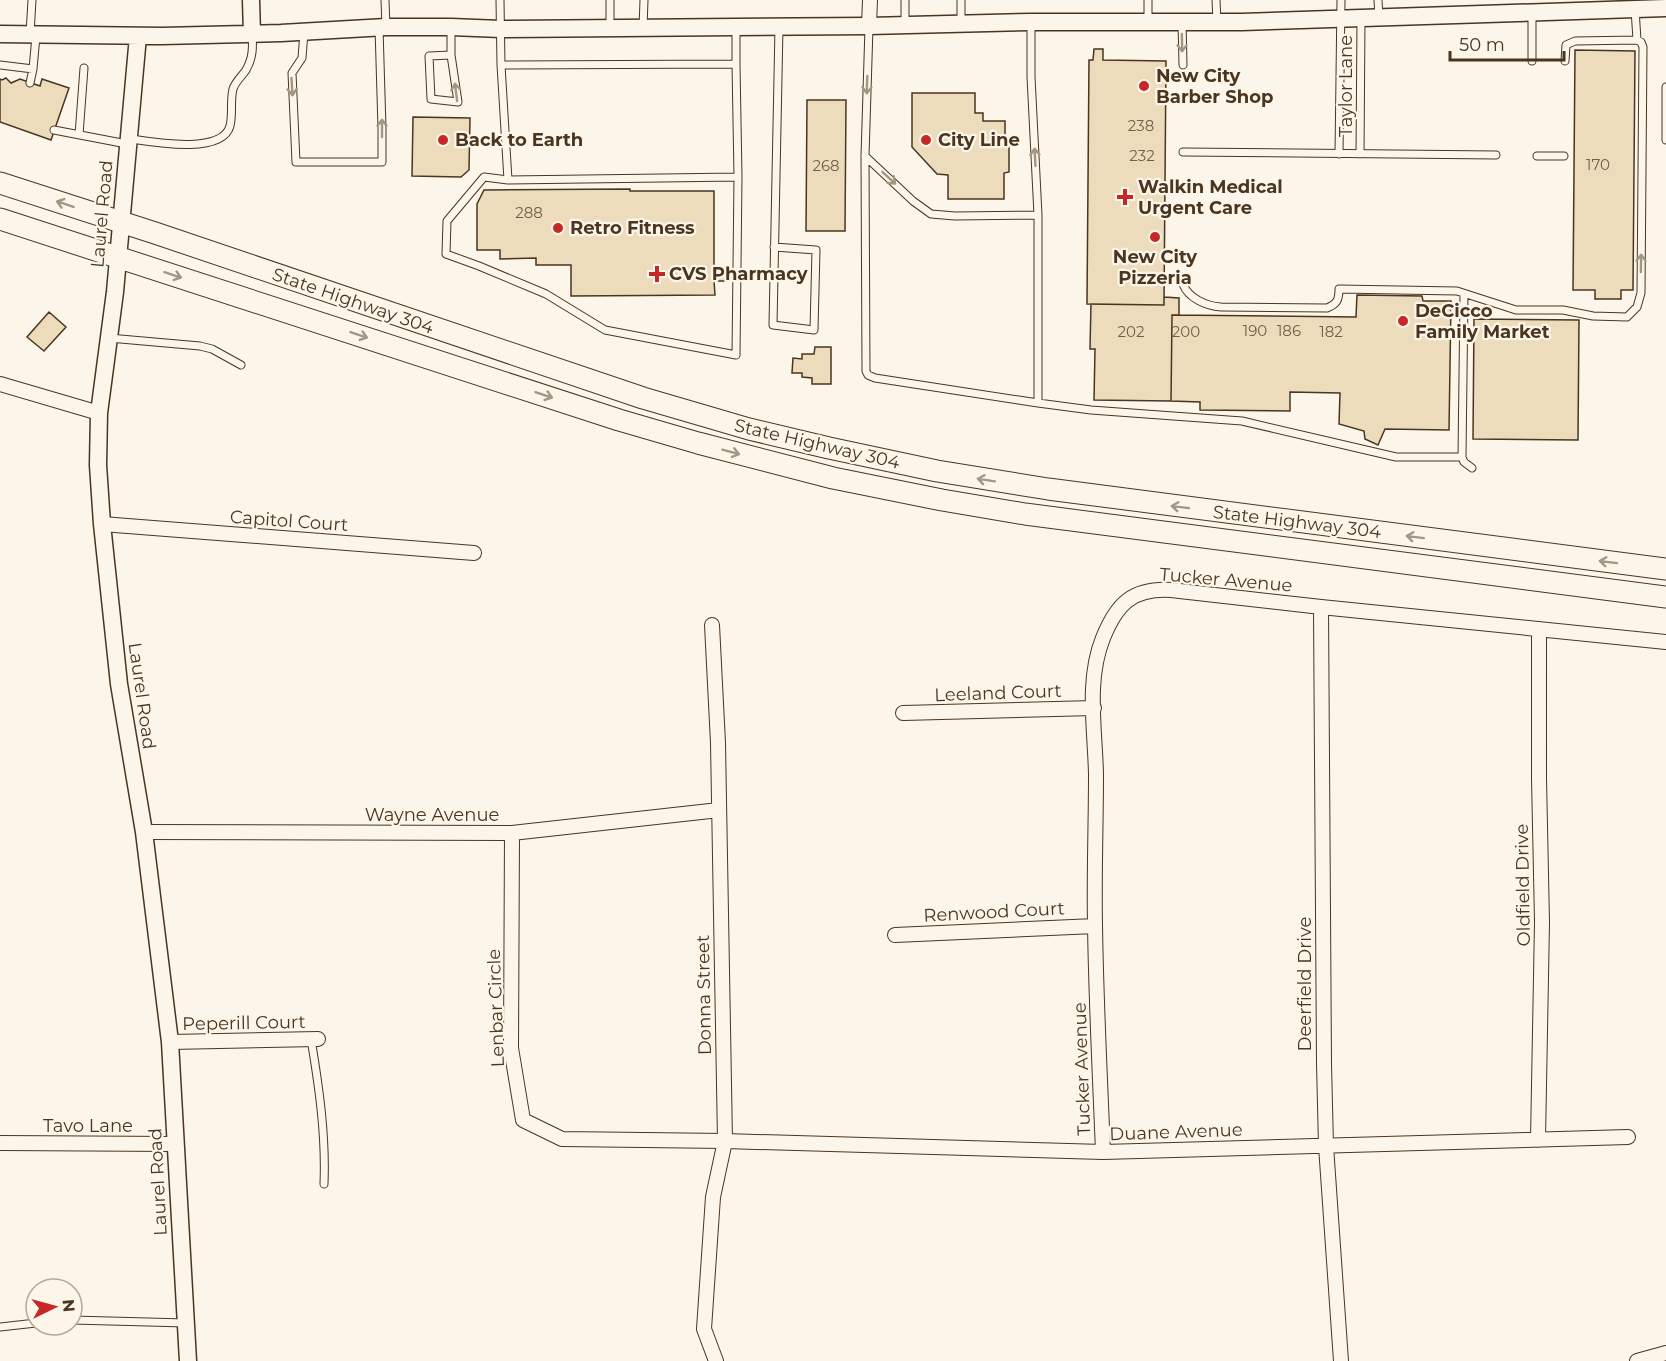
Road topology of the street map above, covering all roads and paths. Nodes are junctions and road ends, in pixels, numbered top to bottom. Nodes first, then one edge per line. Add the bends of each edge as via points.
1 (32, 0) edge
2 (251, 0) edge
3 (385, 0) edge
4 (500, 0) edge
5 (610, 0) edge
6 (644, 0) edge
7 (870, 0) edge
8 (905, 0) edge
9 (961, 0) edge
10 (1148, 0) edge
11 (1216, 0) edge
12 (1341, 0) edge
13 (1378, 0) edge
14 (1624, 6) edge
15 (1531, 7) edge
16 (1666, 8) edge
17 (1379, 18) junction
18 (1361, 19) junction
19 (1340, 20) junction
20 (1149, 21) junction
21 (1031, 22) junction
22 (1182, 22) junction
23 (1217, 22) junction
24 (961, 24) junction
25 (905, 25) junction
26 (869, 26) junction
27 (451, 27) junction
28 (736, 27) junction
29 (779, 27) junction
30 (382, 28) junction
31 (610, 28) junction
32 (643, 28) junction
33 (501, 29) junction
34 (304, 32) junction
35 (0, 34) edge
36 (33, 34) junction
37 (252, 34) junction
38 (138, 36) junction
39 (1636, 39) junction
40 (451, 55) junction
41 (1532, 61) dead end
42 (1565, 61) dead end
43 (736, 64) junction
44 (1183, 64) dead end
45 (0, 65) edge
46 (501, 65) junction
47 (84, 68) dead end
48 (33, 69) junction
49 (30, 83) dead end
50 (1666, 87) edge
51 (54, 130) dead end
52 (79, 135) junction
53 (1666, 140) edge
54 (128, 141) junction
55 (1183, 152) dead end
56 (1339, 154) junction
57 (1360, 154) junction
58 (1496, 155) dead end
59 (865, 156) junction
60 (1537, 156) dead end
61 (1564, 156) dead end
62 (738, 177) junction
63 (508, 180) junction
64 (0, 183) edge
65 (1038, 215) junction
66 (0, 219) edge
67 (121, 222) junction
68 (774, 247) junction
69 (118, 257) junction
70 (1183, 284) dead end
71 (1464, 294) junction
72 (109, 338) junction
73 (241, 365) dead end
74 (0, 384) edge
75 (1038, 403) junction
76 (99, 413) junction
77 (1462, 457) junction
78 (1472, 468) dead end
79 (102, 524) junction
80 (474, 553) dead end
81 (1666, 569) edge
82 (1666, 597) edge
83 (1321, 607) junction
84 (712, 626) dead end
85 (1539, 629) junction
86 (1666, 642) edge
87 (1094, 708) junction
88 (903, 713) dead end
89 (719, 810) junction
90 (144, 832) junction
91 (512, 833) junction
92 (1095, 926) junction
93 (895, 935) dead end
94 (314, 1039) joint
95 (170, 1042) junction
96 (1628, 1137) dead end
97 (1538, 1140) junction
98 (725, 1141) junction
99 (0, 1143) edge
100 (176, 1144) junction
101 (1326, 1146) junction
102 (1103, 1152) junction
103 (324, 1184) dead end
104 (84, 1320) edge
105 (186, 1323) junction
106 (24, 1324) edge
107 (0, 1327) edge
108 (1666, 1353) edge
109 (188, 1361) edge
110 (716, 1361) edge
111 (1341, 1361) edge
112 (1637, 1361) edge

1 - 36 lane
2 - 37 street
3 - 30 lane
4 - 33 lane
5 - 31 lane
6 - 32 lane
7 - 26 street
8 - 25 lane
9 - 24 lane
10 - 20 lane
11 - 23 lane
12 - 19 lane, Taylor Lane
13 - 17 lane
14 - 15 street
14 - 16 street
14 - 39 lane
15 - 17 street
15 - 41 lane
17 - 18 street
18 - 19 street
18 - 57 lane, Taylor Lane
19 - 23 street
19 - 56 lane, Taylor Lane
20 - 21 street
20 - 22 street
21 - 24 street
65 -> 21 lane
22 - 23 street
22 -> 44 lane
24 - 25 street
25 - 26 street
26 - 29 street
26 -> 59 lane
27 - 30 street
27 - 33 street
27 - 40 lane
28 - 29 street
28 - 32 street
28 - 43 lane
29 - 68 lane
30 - 34 street
34 -> 30 lane via 302,58 292,73 296,162 382,162
31 - 32 street
31 - 33 street
33 - 46 lane
34 - 37 street
35 - 36 street
36 - 38 street
36 - 48 lane
37 - 38 street
37 - 54 lane via 253,52 233,87 227,132 219,138 184,146
38 - 54 street, Laurel Road
39 - 42 lane via 1575,40 1566,45
71 -> 39 lane via 1516,310 1563,310 1593,316 1628,316 1637,307 1641,293 1643,47
40 -> 40 lane via 429,56 431,99 458,102
43 - 46 lane
43 - 62 lane
45 - 48 lane
46 - 63 lane
47 - 52 lane
48 - 49 lane
50 - 53 lane
51 - 52 lane
52 - 54 lane
54 - 67 street, Laurel Road
55 - 56 lane
56 - 57 lane
57 - 58 lane
59 -> 65 lane via 931,214
59 - 75 lane via 868,375
60 - 61 lane
62 - 63 lane
62 - 63 lane via 736,355 605,330 546,294 446,254 447,221 484,177
67 -> 64 main road, State Highway 304
65 - 75 lane
66 - 69 main road, State Highway 304
67 - 69 street, Laurel Road
81 -> 67 main road, State Highway 304 via 1067,492 857,455 643,398
68 - 68 lane via 773,325 814,330 816,250
69 - 72 street, Laurel Road
69 -> 82 main road, State Highway 304 via 628,423 833,478 1025,514
70 - 71 lane via 1185,290 1205,304 1221,307 1327,308 1338,301 1339,289
71 - 77 lane
72 - 73 lane via 200,345
72 - 76 street, Laurel Road
74 - 76 street
75 - 77 lane via 1242,421 1396,457
76 - 79 street, Laurel Road
77 - 78 lane
79 - 80 street, Capitol Court
79 - 90 street, Laurel Road via 118,684
83 - 85 street, Tucker Avenue
83 - 87 street, Tucker Avenue via 1171,590 1137,594 1122,605 1103,639 1095,671
83 - 101 street, Deerfield Drive
84 - 89 street, Donna Street
85 - 86 street, Tucker Avenue
85 - 97 street, Oldfield Drive via 1542,922
87 - 88 street, Leeland Court
87 - 92 street, Tucker Avenue
89 - 91 street, Wayne Avenue
89 - 98 street, Donna Street
90 - 91 street, Wayne Avenue
90 - 95 street, Laurel Road
91 - 98 street, Lenbar Circle via 511,1048 523,1120 562,1139
92 - 93 street, Renwood Court
92 - 102 street, Tucker Avenue
94 - 95 street, Peperill Court
94 - 103 lane
95 - 100 street, Laurel Road
96 - 97 street, Duane Avenue
97 - 101 street, Duane Avenue
98 - 102 street, Duane Avenue
98 - 110 street, Donna Street via 713,1197 704,1329
99 - 100 street, Tavo Lane
100 - 105 street, Laurel Road
101 - 102 street, Duane Avenue
101 - 111 street, Deerfield Drive
104 - 105 lane
105 - 109 street, Laurel Road
106 - 107 lane
108 - 112 street

